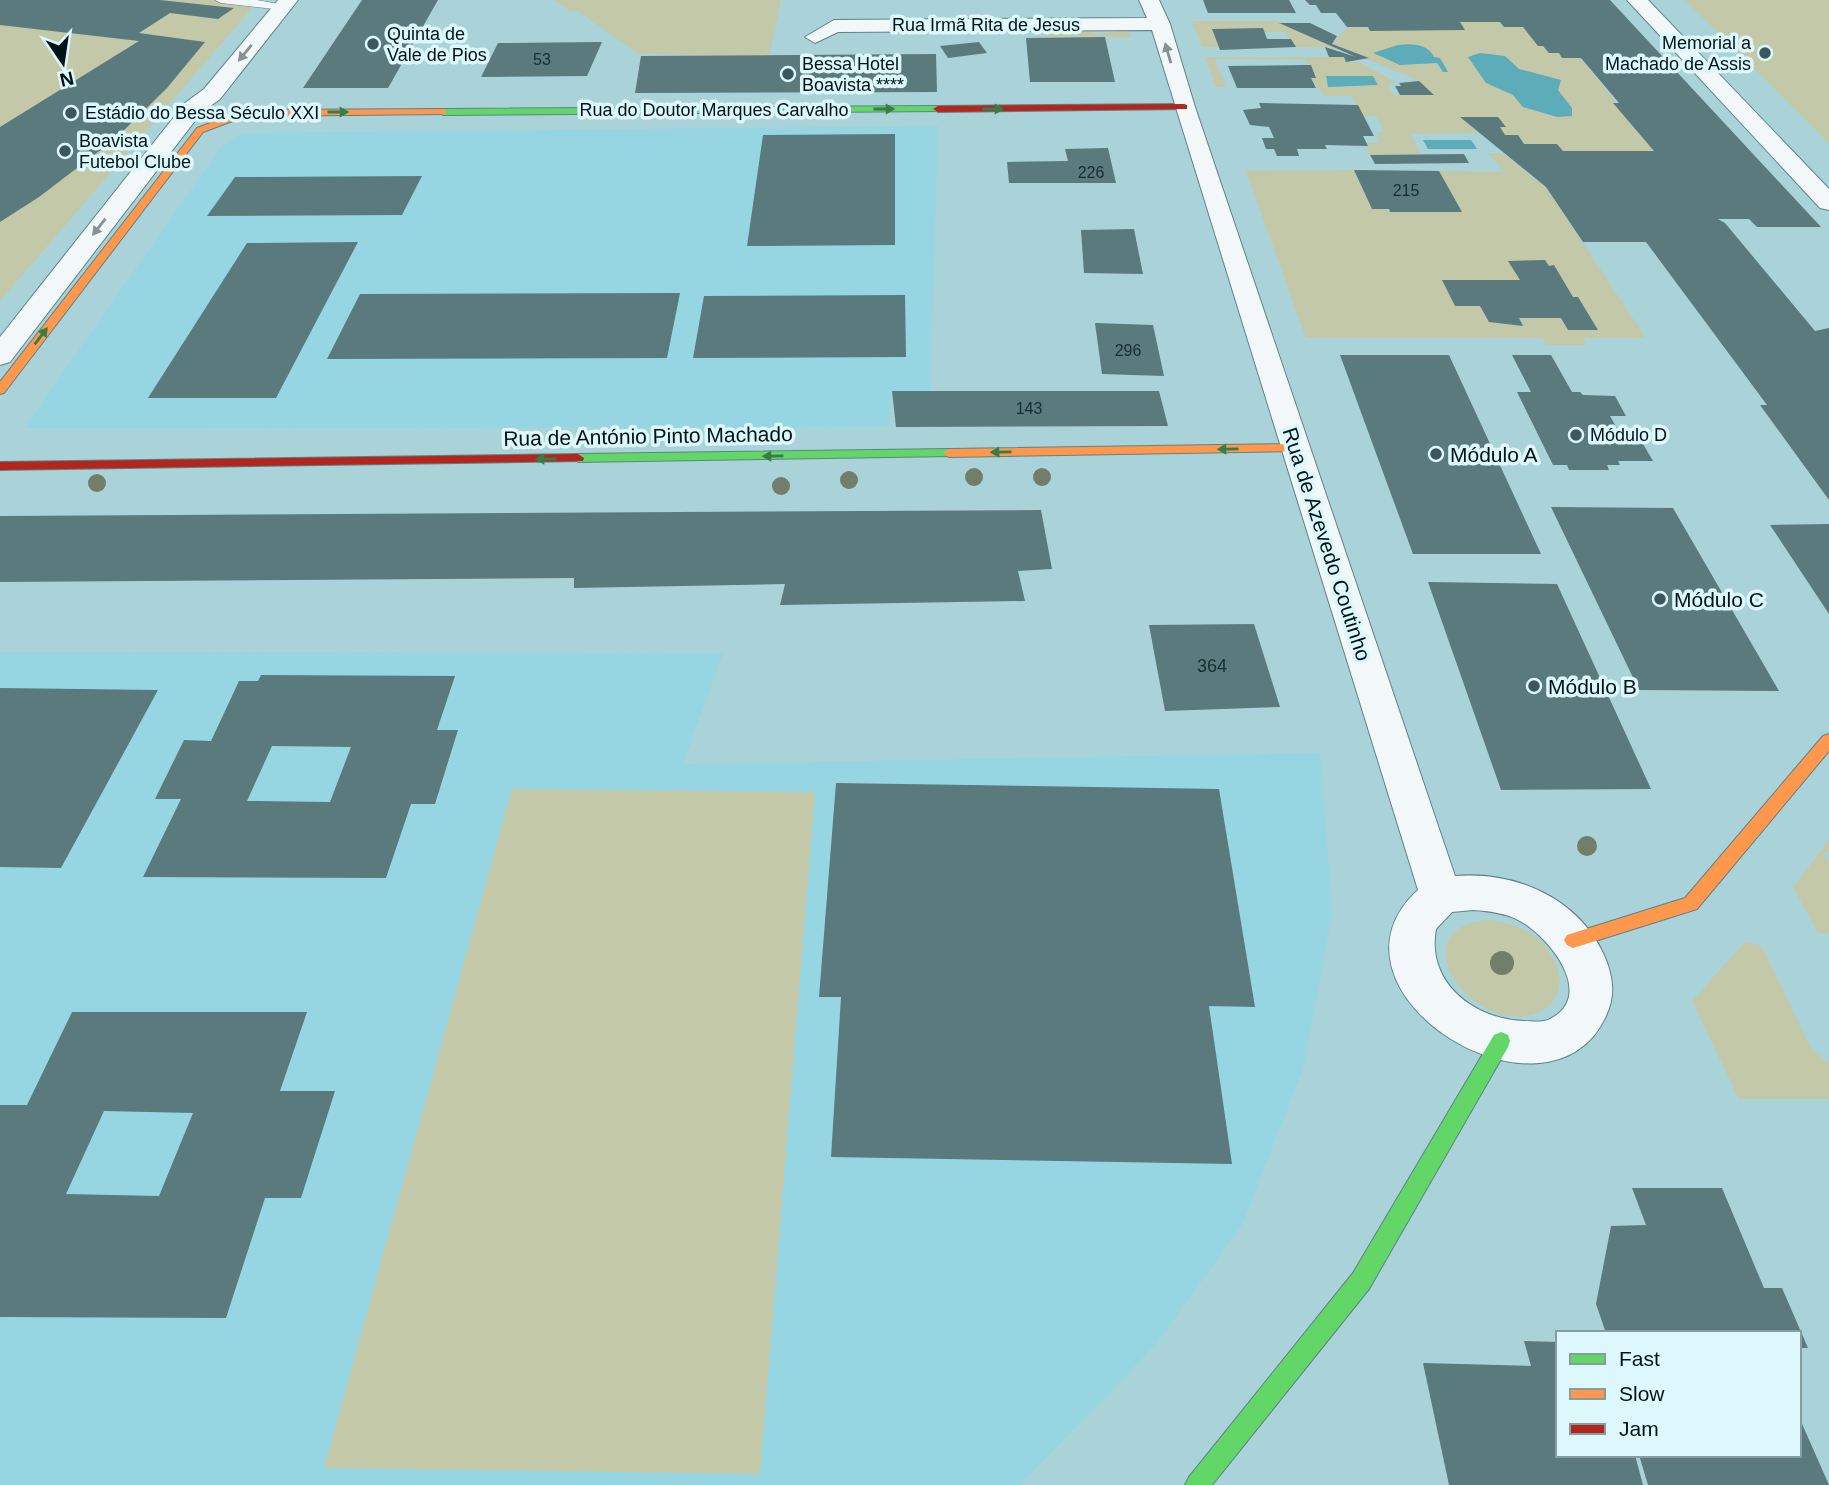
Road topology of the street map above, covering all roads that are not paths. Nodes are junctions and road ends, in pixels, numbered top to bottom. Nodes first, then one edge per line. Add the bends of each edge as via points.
1 (221, 0) edge
2 (1149, 0) edge
3 (1637, 0) edge
4 (285, 3) edge
5 (1160, 24) junction
6 (815, 37) dead end
7 (212, 94) junction
8 (1184, 107) junction
9 (245, 113) junction
10 (1829, 202) edge
11 (0, 356) edge
12 (0, 390) edge
13 (1296, 448) junction
14 (0, 466) edge
15 (1829, 740) edge
16 (1441, 897) junction
17 (1573, 940) junction
18 (1501, 1041) junction
19 (1197, 1485) edge

1 - 4 lane
2 - 5 street, Rua de Azevedo Coutinho
3 - 10 street
4 -> 7 street
5 - 6 street, Rua Irmã Rita de Jesus via 834,26
8 -> 5 street, Rua de Azevedo Coutinho
7 - 9 street
7 -> 11 street via 193,108
9 -> 8 street, Rua do Doutor Marques Carvalho
8 - 13 street, Rua de Azevedo Coutinho
12 -> 9 street, Rua do Doutor Marques Carvalho via 200,130
13 -> 14 street, Rua de António Pinto Machado
13 - 16 street, Rua de Azevedo Coutinho
15 - 17 street via 1691,904
16 - 17 street via 1473,892 1500,895 1552,919
16 - 18 street via 1414,926 1410,949 1415,974 1455,1021
17 - 18 street via 1587,964 1592,990 1587,1013 1571,1031 1547,1042
18 - 19 street via 1361,1281

